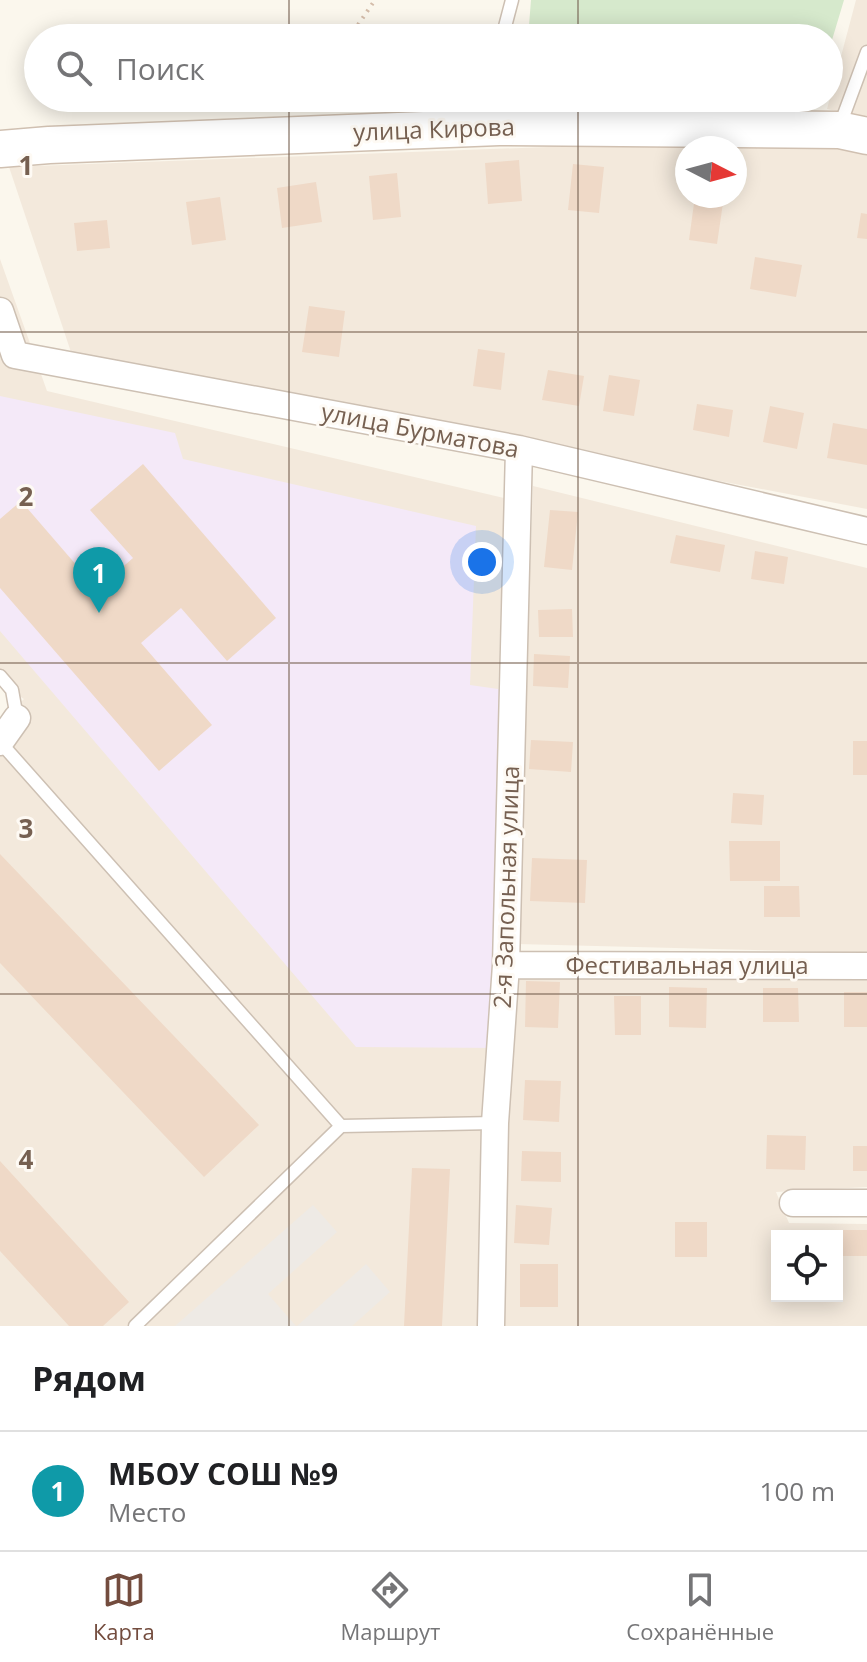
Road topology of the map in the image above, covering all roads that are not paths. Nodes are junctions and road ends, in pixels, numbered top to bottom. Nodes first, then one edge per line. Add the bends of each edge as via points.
1 (512, 0) edge
2 (506, 24) edge
3 (867, 52) edge
4 (500, 113) edge
5 (853, 133) edge
6 (0, 149) edge
7 (0, 311) edge
8 (519, 449) junction
9 (867, 531) edge
10 (0, 676) edge
11 (17, 718) joint
12 (0, 742) edge
13 (506, 965) junction
14 (867, 966) edge
15 (495, 1123) junction
16 (341, 1126) junction
17 (793, 1203) dead end
18 (867, 1203) edge
19 (135, 1326) edge
20 (491, 1326) edge

1 - 2 lane
3 - 5 lane
4 - 5 main road, улица Кирова
4 - 6 main road, улица Кирова
7 - 8 street, улица Бурматова via 15,355
8 - 9 street, улица Бурматова
8 - 13 street, 2-я Запольная улица
10 - 11 lane via 12,690
11 - 12 street
12 - 16 lane
13 - 14 street, Фестивальная улица
13 - 15 street, 2-я Запольная улица
15 - 16 lane
15 - 20 street, 2-я Запольная улица
16 - 19 lane
17 - 18 street

